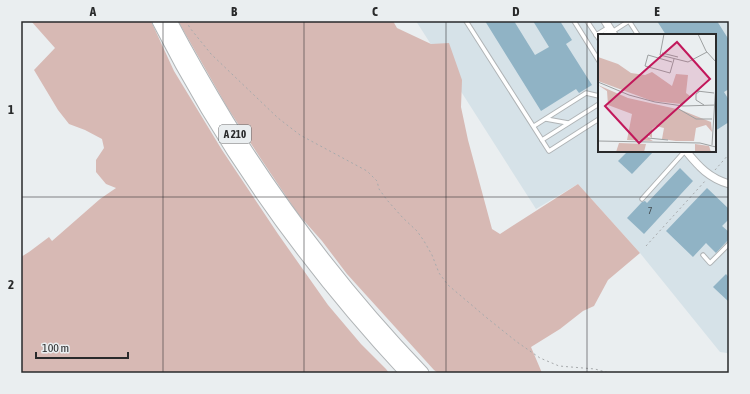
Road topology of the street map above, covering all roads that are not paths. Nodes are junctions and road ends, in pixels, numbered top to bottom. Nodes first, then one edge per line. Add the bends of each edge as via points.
1 (159, 21) edge
2 (170, 21) edge
3 (466, 21) edge
4 (574, 21) edge
5 (587, 21) edge
6 (629, 21) edge
7 (610, 29) edge
8 (637, 34) edge
9 (598, 37) edge
10 (598, 59) edge
11 (598, 96) edge
12 (598, 105) edge
13 (546, 119) junction
14 (598, 120) edge
15 (568, 123) junction
16 (534, 126) junction
17 (542, 140) junction
18 (685, 152) edge
19 (687, 152) edge
20 (729, 184) edge
21 (642, 199) dead end
22 (729, 244) edge
23 (703, 255) dead end
24 (380, 343) junction
25 (405, 355) junction
26 (401, 373) edge
27 (407, 373) edge
28 (422, 373) edge
29 (427, 373) edge

1 - 24 highway, A 210 via 206,107 267,200 326,280
2 - 25 highway, A 210 via 228,122 280,200 333,271
3 - 16 lane
4 - 10 lane
5 - 9 lane
6 - 7 lane
6 - 8 lane
11 - 13 lane via 583,94
12 - 15 lane
13 - 15 lane
13 - 16 lane
14 - 17 lane via 549,151
15 - 17 lane
16 - 17 lane
18 - 21 lane
19 - 20 street via 710,176
22 - 23 lane via 710,263
24 - 26 highway
24 - 27 highway, A 210
25 - 28 highway, A 210
25 - 29 highway

